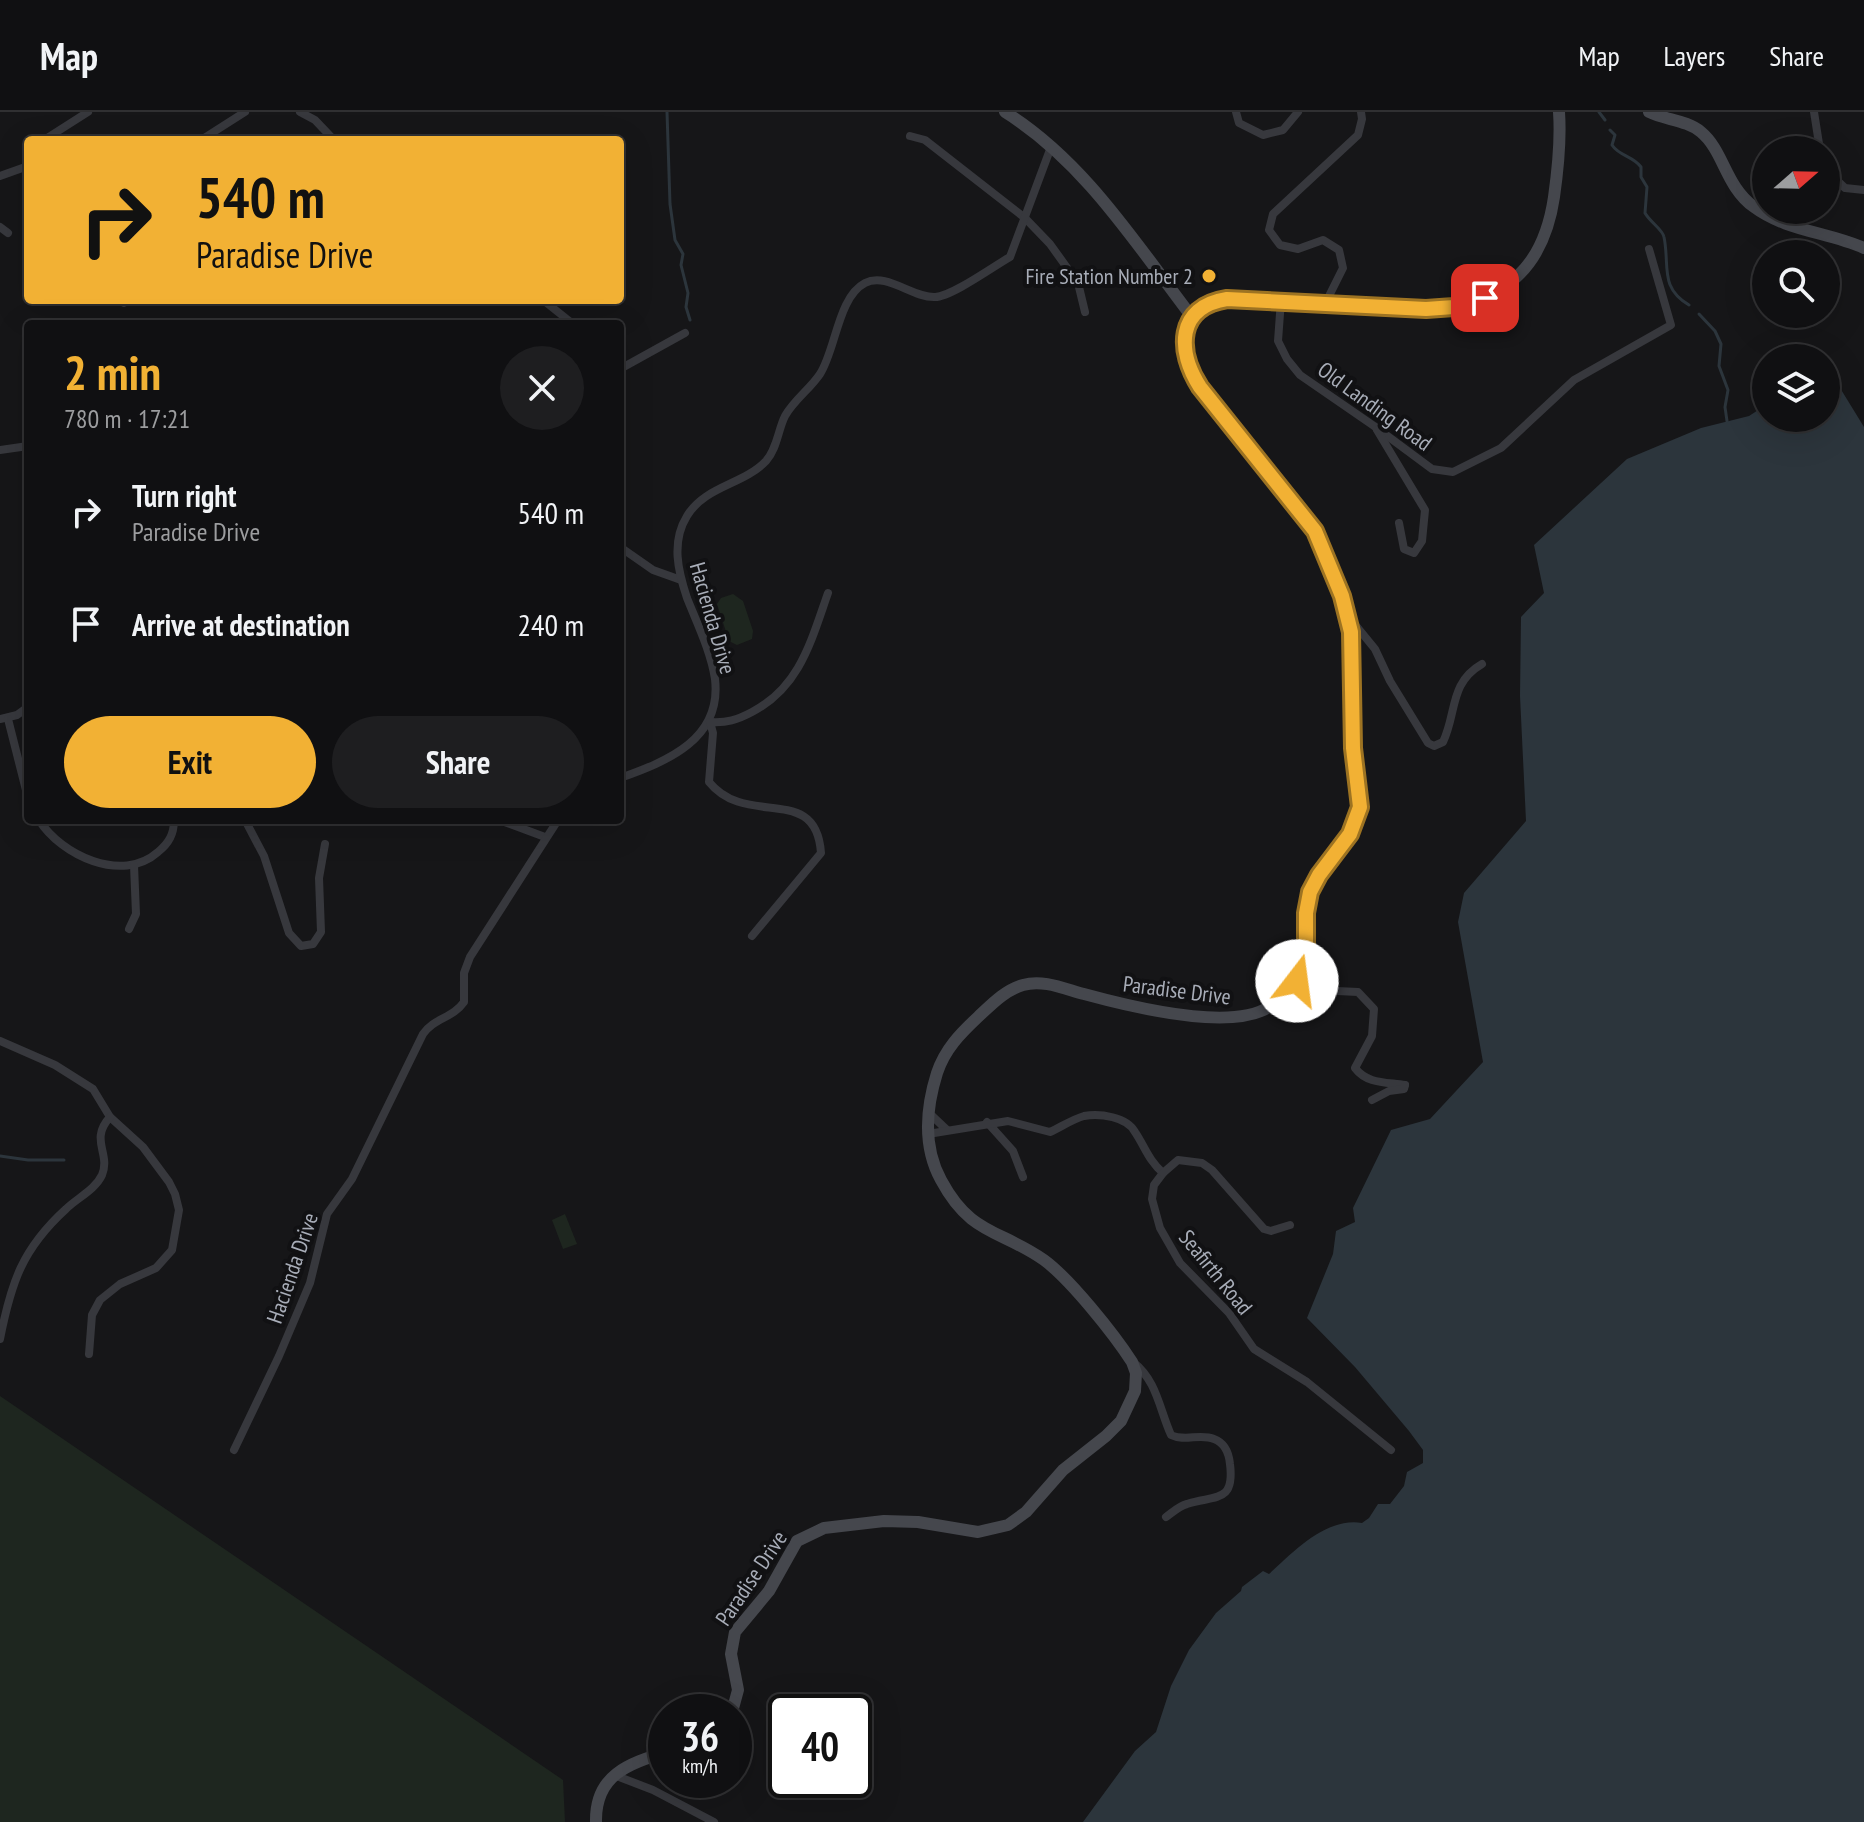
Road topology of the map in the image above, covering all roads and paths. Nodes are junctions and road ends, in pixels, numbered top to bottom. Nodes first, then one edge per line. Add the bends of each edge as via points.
1 (88, 112) edge
2 (245, 112) edge
3 (300, 112) edge
4 (1005, 112) edge
5 (1236, 112) edge
6 (1298, 112) edge
7 (1361, 112) edge
8 (1559, 112) edge
9 (1649, 112) edge
10 (1814, 112) edge
11 (50, 136) edge
12 (207, 136) edge
13 (330, 136) edge
14 (910, 136) dead end
15 (1818, 136) edge
16 (1051, 147) junction
17 (24, 167) edge
18 (0, 176) edge
19 (1840, 183) edge
20 (1864, 190) edge
21 (1025, 218) junction
22 (1864, 248) edge
23 (1649, 249) dead end
24 (1281, 300) junction
25 (548, 304) edge
26 (1325, 304) junction
27 (1085, 312) dead end
28 (1192, 317) junction
29 (568, 320) edge
30 (685, 333) dead end
31 (624, 364) edge
32 (1374, 426) junction
33 (24, 447) edge
34 (0, 450) edge
35 (1399, 523) dead end
36 (624, 550) edge
37 (681, 580) junction
38 (828, 593) dead end
39 (1348, 615) junction
40 (1482, 664) dead end
41 (24, 709) edge
42 (4, 719) edge
43 (710, 722) junction
44 (624, 776) edge
45 (24, 785) edge
46 (42, 824) edge
47 (174, 824) edge
48 (247, 824) edge
49 (510, 824) edge
50 (555, 824) edge
51 (545, 837) junction
52 (325, 844) dead end
53 (134, 865) junction
54 (129, 929) dead end
55 (752, 936) dead end
56 (1316, 990) dead end
57 (0, 1041) edge
58 (1372, 1100) dead end
59 (928, 1112) junction
60 (110, 1117) junction
61 (987, 1122) junction
62 (947, 1130) junction
63 (928, 1134) junction
64 (1163, 1173) junction
65 (1023, 1177) dead end
66 (1290, 1225) dead end
67 (0, 1339) edge
68 (89, 1354) dead end
69 (1132, 1362) junction
70 (234, 1450) dead end
71 (1391, 1450) dead end
72 (1166, 1517) dead end
73 (737, 1694) edge
74 (648, 1758) edge
75 (613, 1775) junction
76 (596, 1822) edge
77 (714, 1822) edge

1 - 11 street
2 - 12 street
3 - 13 street
4 - 16 street
5 - 6 street via 1239,123 1263,135 1283,130
7 - 26 street via 1358,135 1273,214 1269,230 1280,245 1298,249 1323,240 1339,250 1343,268
8 - 26 street via 1547,232 1515,280 1491,296 1454,307
9 - 22 street via 1701,131 1734,188 1755,208 1789,225
10 - 15 street
14 - 21 street via 925,140
16 - 21 street, Hacienda Drive
16 - 28 street via 1090,185
17 - 18 street
19 - 20 street
21 - 27 street via 1078,283
21 - 37 street, Hacienda Drive via 1010,257 936,297 877,280 855,291 819,376 786,415 766,460 705,496 687,516 678,538
23 - 32 street, Old Landing Road via 1671,325 1574,380 1501,448 1453,472 1432,469
24 - 26 street
24 - 28 street via 1222,299
24 - 32 street, Old Landing Road via 1278,341 1287,359 1300,375
25 - 29 street
28 - 39 street, Paradise Drive via 1185,343 1194,376 1315,531
30 - 31 street
32 - 35 street via 1425,510 1422,541 1414,553 1404,549
33 - 34 street
36 - 37 street via 653,570
37 - 43 street, Hacienda Drive via 714,676 715,711
38 - 43 street via 786,689 741,718
39 - 40 street via 1434,746 1446,737 1451,708 1467,672
39 - 59 street, Paradise Drive via 1360,807 1350,834 1310,892 1306,961 1290,990 1262,1011 1233,1019 1148,1010 1050,985 1025,984 999,999 948,1047
41 - 42 street
42 - 45 street
43 - 44 street via 669,758
43 - 55 street, Hacienda Drive via 709,782 719,794 739,804 797,812 812,820 820,835 821,853
46 - 53 street via 78,855
47 - 53 street via 166,845
48 - 52 street via 264,856 289,933 301,946 313,944 321,932 319,878
49 - 51 street
50 - 51 street, Hacienda Drive
51 - 70 street, Hacienda Drive via 470,957 464,1002 423,1034 352,1179 327,1214 310,1283
53 - 54 street via 136,914
56 - 58 street via 1358,992 1374,1009 1372,1036 1355,1068 1371,1081 1406,1086
57 - 60 street via 83,1082
59 - 62 street
59 - 63 street, Paradise Drive
60 - 67 street via 100,1135 101,1176 51,1224 24,1261 7,1298
60 - 68 street via 138,1141 169,1182 179,1210 172,1250 156,1268 114,1287 97,1305
61 - 62 street
61 - 64 street via 1008,1121 1050,1132 1083,1116 1126,1121
61 - 65 street via 1013,1151
62 - 63 street
63 - 69 street, Paradise Drive via 937,1174 967,1216 1055,1269
64 - 66 street via 1178,1160 1202,1163 1264,1229
64 - 71 street, Seafirth Road via 1152,1199 1160,1228 1180,1263 1229,1313 1254,1349 1307,1382
69 - 72 street via 1154,1387 1171,1435 1213,1438 1225,1447 1230,1461 1230,1484 1224,1494 1187,1504
69 - 73 street, Paradise Drive via 1135,1391 1121,1421 1008,1525 978,1532 918,1522 873,1522 824,1528 797,1541 769,1591 735,1632 731,1654
74 - 75 street
75 - 76 street via 599,1799
75 - 77 street

